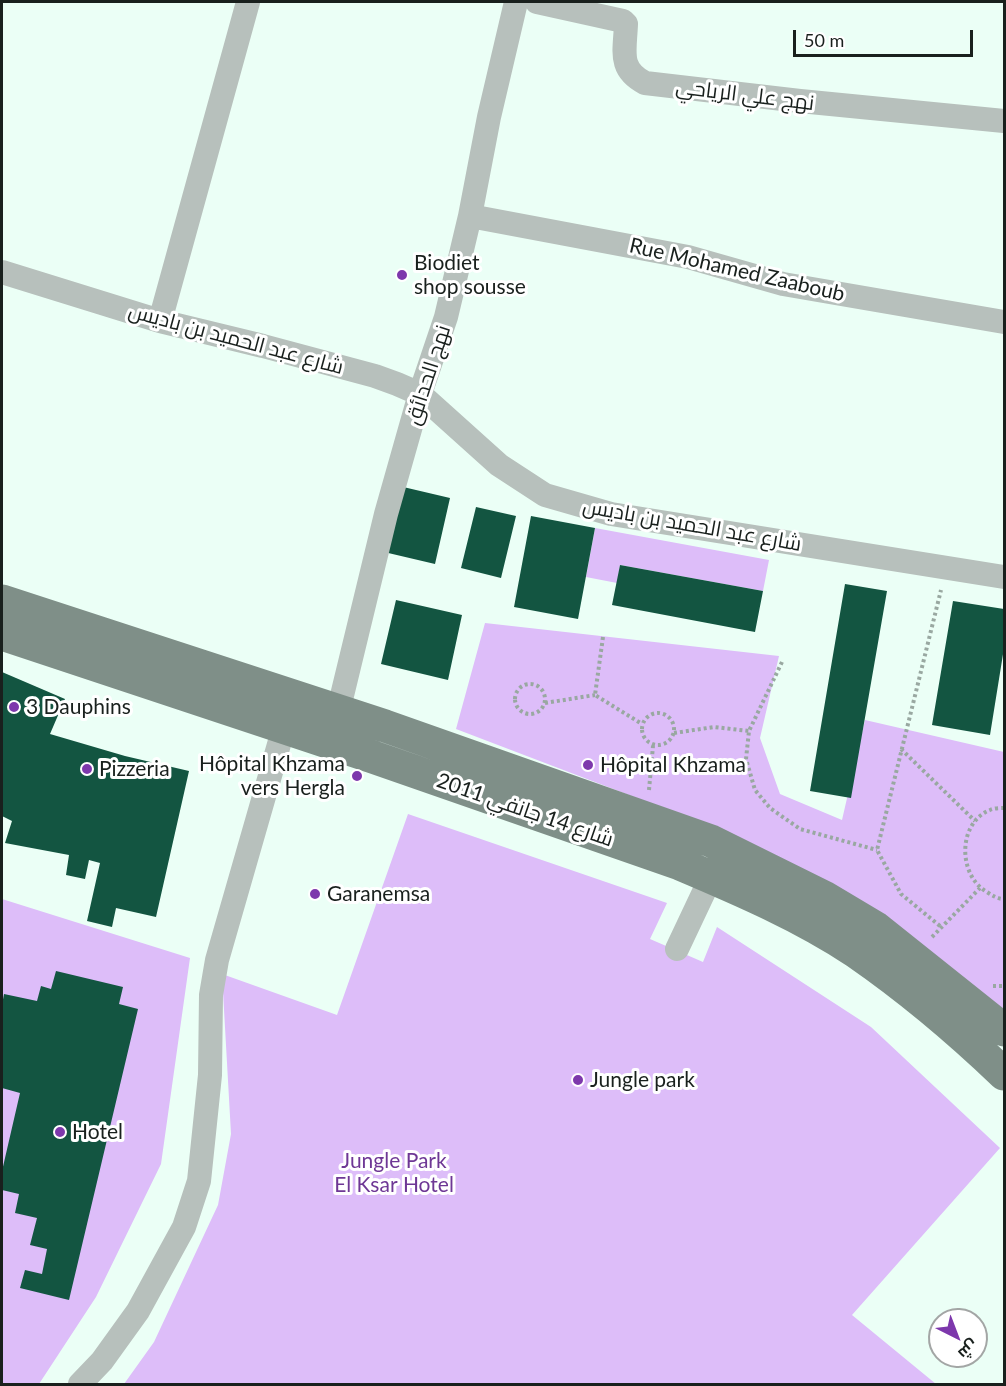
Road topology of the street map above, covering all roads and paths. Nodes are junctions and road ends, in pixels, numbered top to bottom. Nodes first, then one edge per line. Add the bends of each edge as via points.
1 (248, 2) edge
2 (516, 2) edge
3 (537, 2) edge
4 (1005, 121) edge
5 (470, 216) junction
6 (2, 272) edge
7 (160, 321) junction
8 (1005, 322) edge
9 (420, 394) junction
10 (946, 568) junction
11 (1005, 577) edge
12 (2, 601) edge
13 (2, 634) edge
14 (603, 637) dead end
15 (782, 662) dead end
16 (595, 695) junction
17 (545, 703) junction
18 (338, 712) junction
19 (642, 724) junction
20 (284, 728) junction
21 (749, 731) junction
22 (674, 733) junction
23 (653, 746) junction
24 (901, 749) junction
25 (649, 791) dead end
26 (1005, 808) edge
27 (975, 821) junction
28 (877, 850) junction
29 (711, 877) junction
30 (980, 888) junction
31 (1005, 899) edge
32 (677, 949) dead end
33 (1005, 1030) edge
34 (1005, 1074) edge
35 (80, 1384) edge

1 - 7 street
2 - 5 street, نهج الحدائق
3 - 4 street, نهج علي الرياحي via 623,21 625,63 645,83
5 - 8 street, Rue Mohamed Zaaboub via 688,257 783,284
5 - 9 street, نهج الحدائق via 446,317
6 - 7 street, شارع عبد الحميد بن باديس
7 - 9 street, شارع عبد الحميد بن باديس via 375,376
9 - 10 street, شارع عبد الحميد بن باديس via 499,465 545,495 611,514
9 - 18 street, نهج الحدائق
10 - 11 street, شارع عبد الحميد بن باديس
10 - 24 path
12 - 18 main road, شارع 14 جانفي 2011
13 - 20 main road, شارع 14 جانفي 2011
14 - 16 path
15 - 21 path
16 - 17 path
16 - 19 path
17 - 17 path via 543,691 534,684 522,685 515,694 516,706 526,713 537,712
18 - 33 main road, شارع 14 جانفي 2011 via 711,841 824,897 876,928
19 - 22 path via 650,714 663,713 674,721
19 - 23 path via 643,737
20 - 29 main road, شارع 14 جانفي 2011
20 - 35 street via 217,960 211,995 210,1075 199,1181 184,1227 138,1311
21 - 22 path via 714,727
21 - 28 path via 746,759 755,790 770,808 800,829
22 - 23 path via 665,745
23 - 25 path
24 - 27 path
24 - 28 path
26 - 27 path via 990,810
27 - 30 path via 965,840 966,868
28 - 30 path via 901,894 940,926
29 - 32 street
29 - 34 main road, شارع 14 جانفي 2011 via 805,922 854,951 904,987
30 - 31 path

